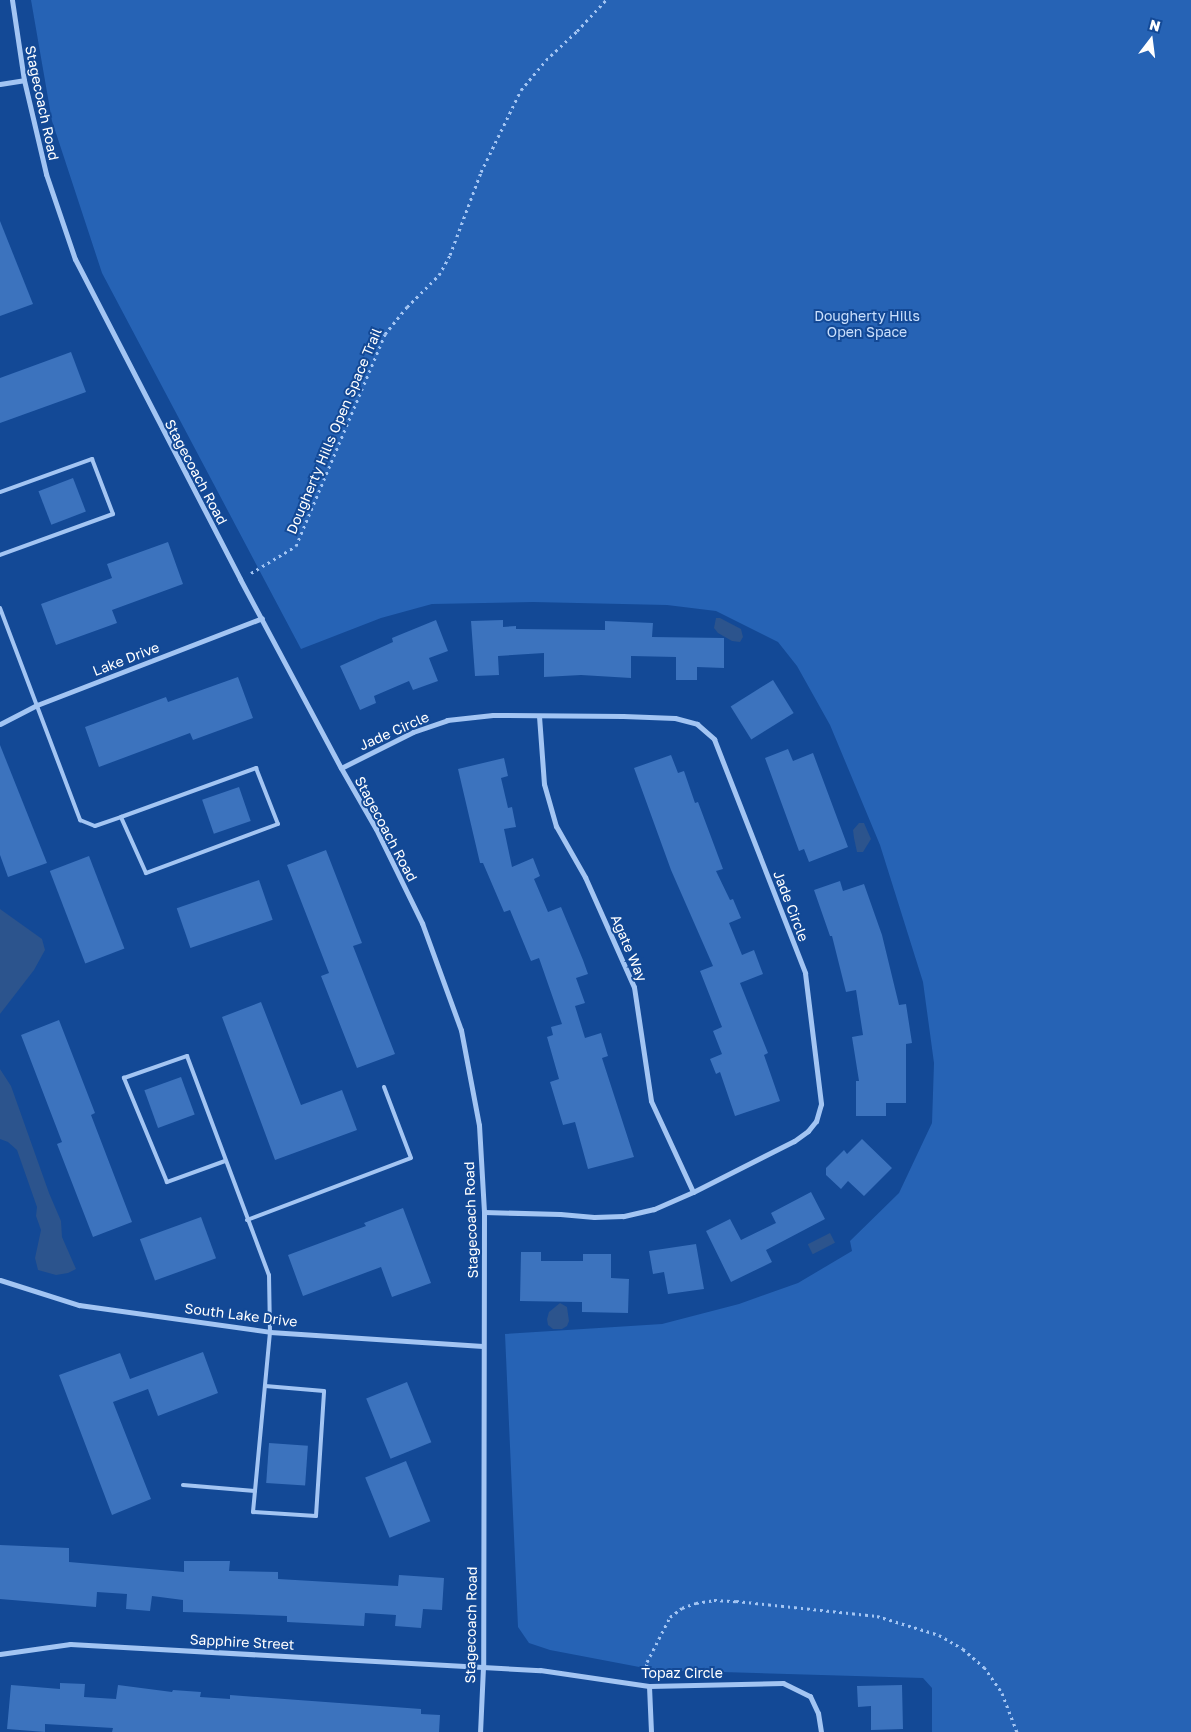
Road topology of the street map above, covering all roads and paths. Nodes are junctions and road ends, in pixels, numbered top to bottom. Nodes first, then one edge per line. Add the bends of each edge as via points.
1 (12, 0) edge
2 (606, 0) edge
3 (24, 80) junction
4 (0, 84) edge
5 (0, 492) edge
6 (0, 555) edge
7 (240, 579) junction
8 (0, 608) edge
9 (262, 618) junction
10 (37, 705) junction
11 (539, 716) junction
12 (0, 724) edge
13 (341, 768) junction
14 (121, 817) junction
15 (384, 1087) dead end
16 (225, 1161) junction
17 (693, 1192) junction
18 (484, 1212) junction
19 (247, 1220) junction
20 (0, 1280) edge
21 (270, 1332) junction
22 (484, 1346) junction
23 (265, 1386) junction
24 (183, 1485) dead end
25 (255, 1491) junction
26 (0, 1654) edge
27 (483, 1667) junction
28 (649, 1686) junction
29 (480, 1732) edge
30 (651, 1732) edge
31 (821, 1732) edge
32 (1017, 1732) edge

1 - 3 street, Stagecoach Road
2 - 7 path, Dougherty Hills Open Space Trail via 521,90 481,172 446,262 386,334 296,546
3 - 4 street
3 - 7 street, Stagecoach Road via 46,174 75,259
5 - 6 lane via 92,459 113,514
7 - 9 street, Stagecoach Road
8 - 10 lane
9 - 10 street, Lake Drive
9 - 13 street, Stagecoach Road
10 - 12 street, Lake Drive
10 - 14 lane via 80,820 95,826
11 - 13 street, Jade Circle via 493,714 447,720 412,732
11 - 17 street, Agate Way via 544,784 556,826 586,877 634,987 651,1100
11 - 17 street, Jade Circle via 675,718 697,724 714,740 805,973 821,1087 816,1121 808,1132 794,1141
13 - 18 street, Stagecoach Road via 376,829 422,923 461,1030 478,1125
14 - 14 lane via 256,768 278,824 146,872
15 - 19 lane via 410,1158
16 - 16 lane via 187,1056 124,1078 167,1182
16 - 19 lane
17 - 18 street, Jade Circle via 654,1210 623,1216
18 - 22 street, Stagecoach Road
19 - 21 lane via 269,1275
20 - 21 street, South Lake Drive via 79,1305
21 - 22 street, South Lake Drive
21 - 23 lane
22 - 27 street, Stagecoach Road
23 - 25 lane
23 - 25 lane via 324,1391 316,1516 253,1512
24 - 25 lane
26 - 27 street, Sapphire Street via 70,1644
27 - 28 street, Topaz Circle via 540,1670
27 - 29 street, Stagecoach Road
28 - 30 street
28 - 31 street, Topaz Circle via 783,1683 810,1696 818,1713
28 - 32 path via 647,1662 670,1617 696,1603 736,1601 877,1616 939,1635 963,1649 984,1667 1002,1693

